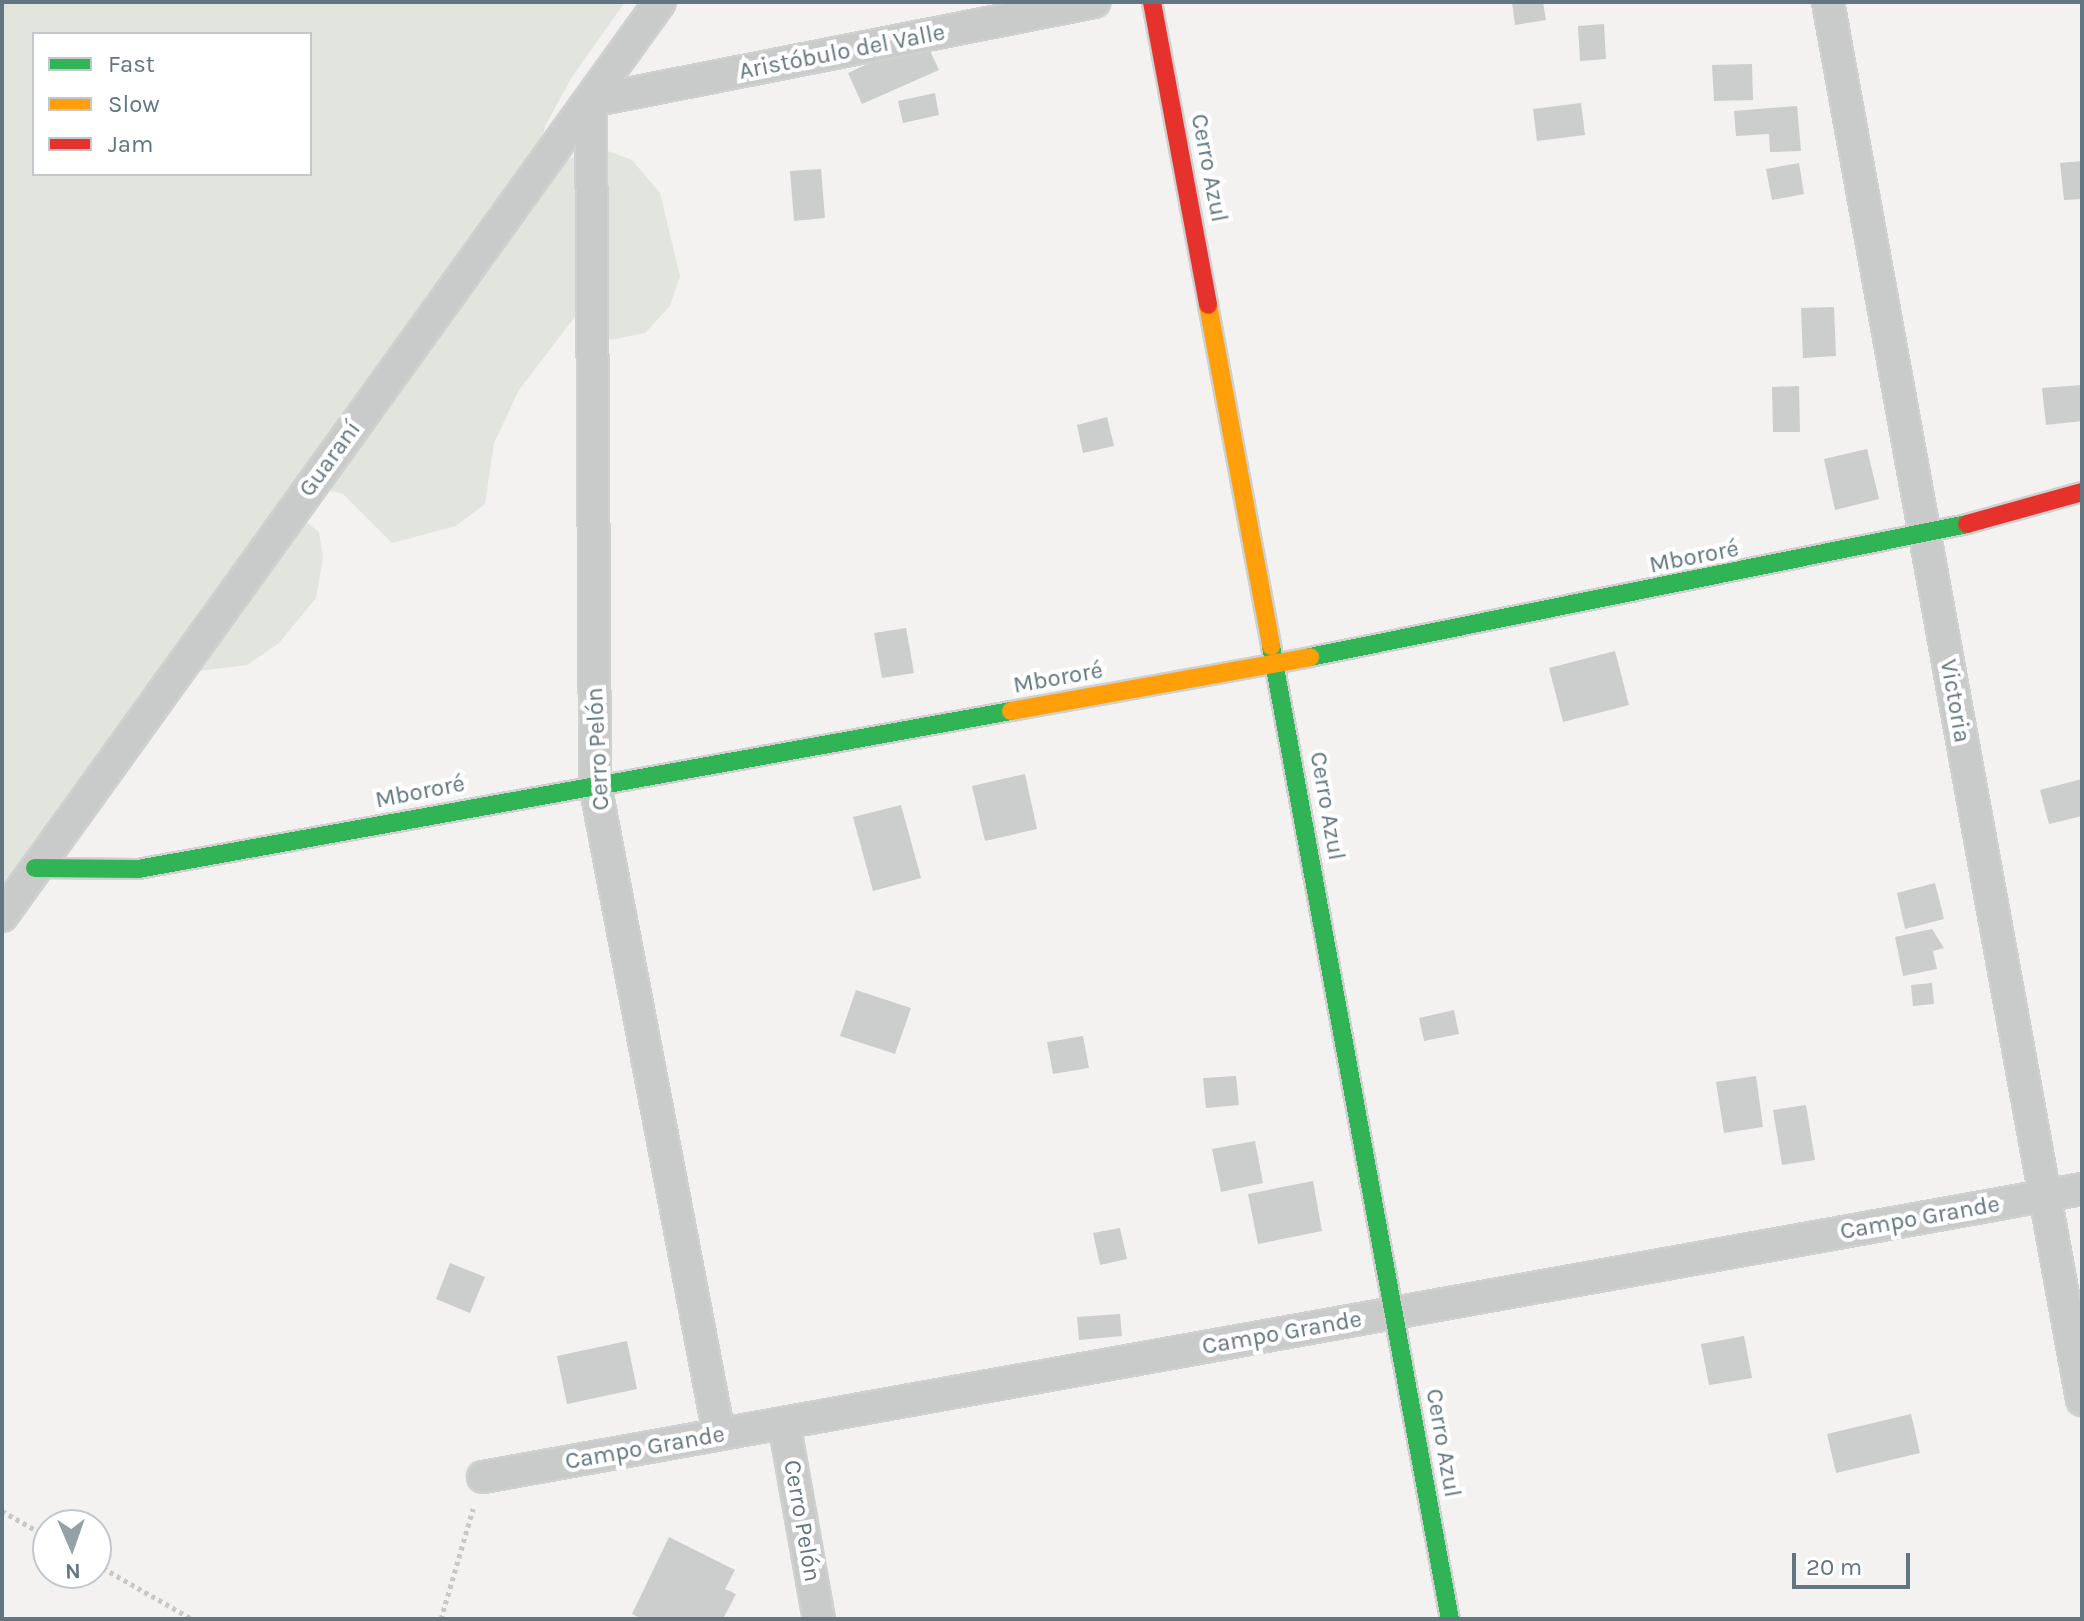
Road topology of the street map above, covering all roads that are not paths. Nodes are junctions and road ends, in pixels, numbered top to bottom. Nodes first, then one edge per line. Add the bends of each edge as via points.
1 (660, 2) edge
2 (1094, 2) edge
3 (1152, 2) edge
4 (1828, 2) edge
5 (591, 101) junction
6 (2082, 492) edge
7 (1925, 536) junction
8 (1277, 663) junction
9 (595, 784) junction
10 (35, 868) junction
11 (2, 916) edge
12 (2082, 1189) edge
13 (2045, 1196) junction
14 (1395, 1312) junction
15 (2082, 1400) edge
16 (784, 1423) junction
17 (719, 1434) junction
18 (483, 1477) road end
19 (819, 1619) edge
20 (1450, 1619) edge

1 - 5 street, Guaraní
2 - 5 street, Aristóbulo del Valle
3 - 8 street, Cerro Azul
4 - 7 street, Victoria
5 - 9 street, Cerro Pelón
5 - 10 street, Guaraní
6 - 7 street, Mbororé
7 - 8 street, Mbororé
7 - 13 street, Victoria
8 - 9 street, Mbororé
8 - 14 street, Cerro Azul
9 - 10 street, Mbororé via 138,869
9 - 17 street, Cerro Pelón
10 - 11 street, Guaraní
12 - 13 street, Campo Grande
13 - 14 street, Campo Grande
13 - 15 street, Victoria
14 - 16 street, Campo Grande
14 - 20 street, Cerro Azul
16 - 17 street, Campo Grande
16 - 19 street, Cerro Pelón
17 - 18 street, Campo Grande

